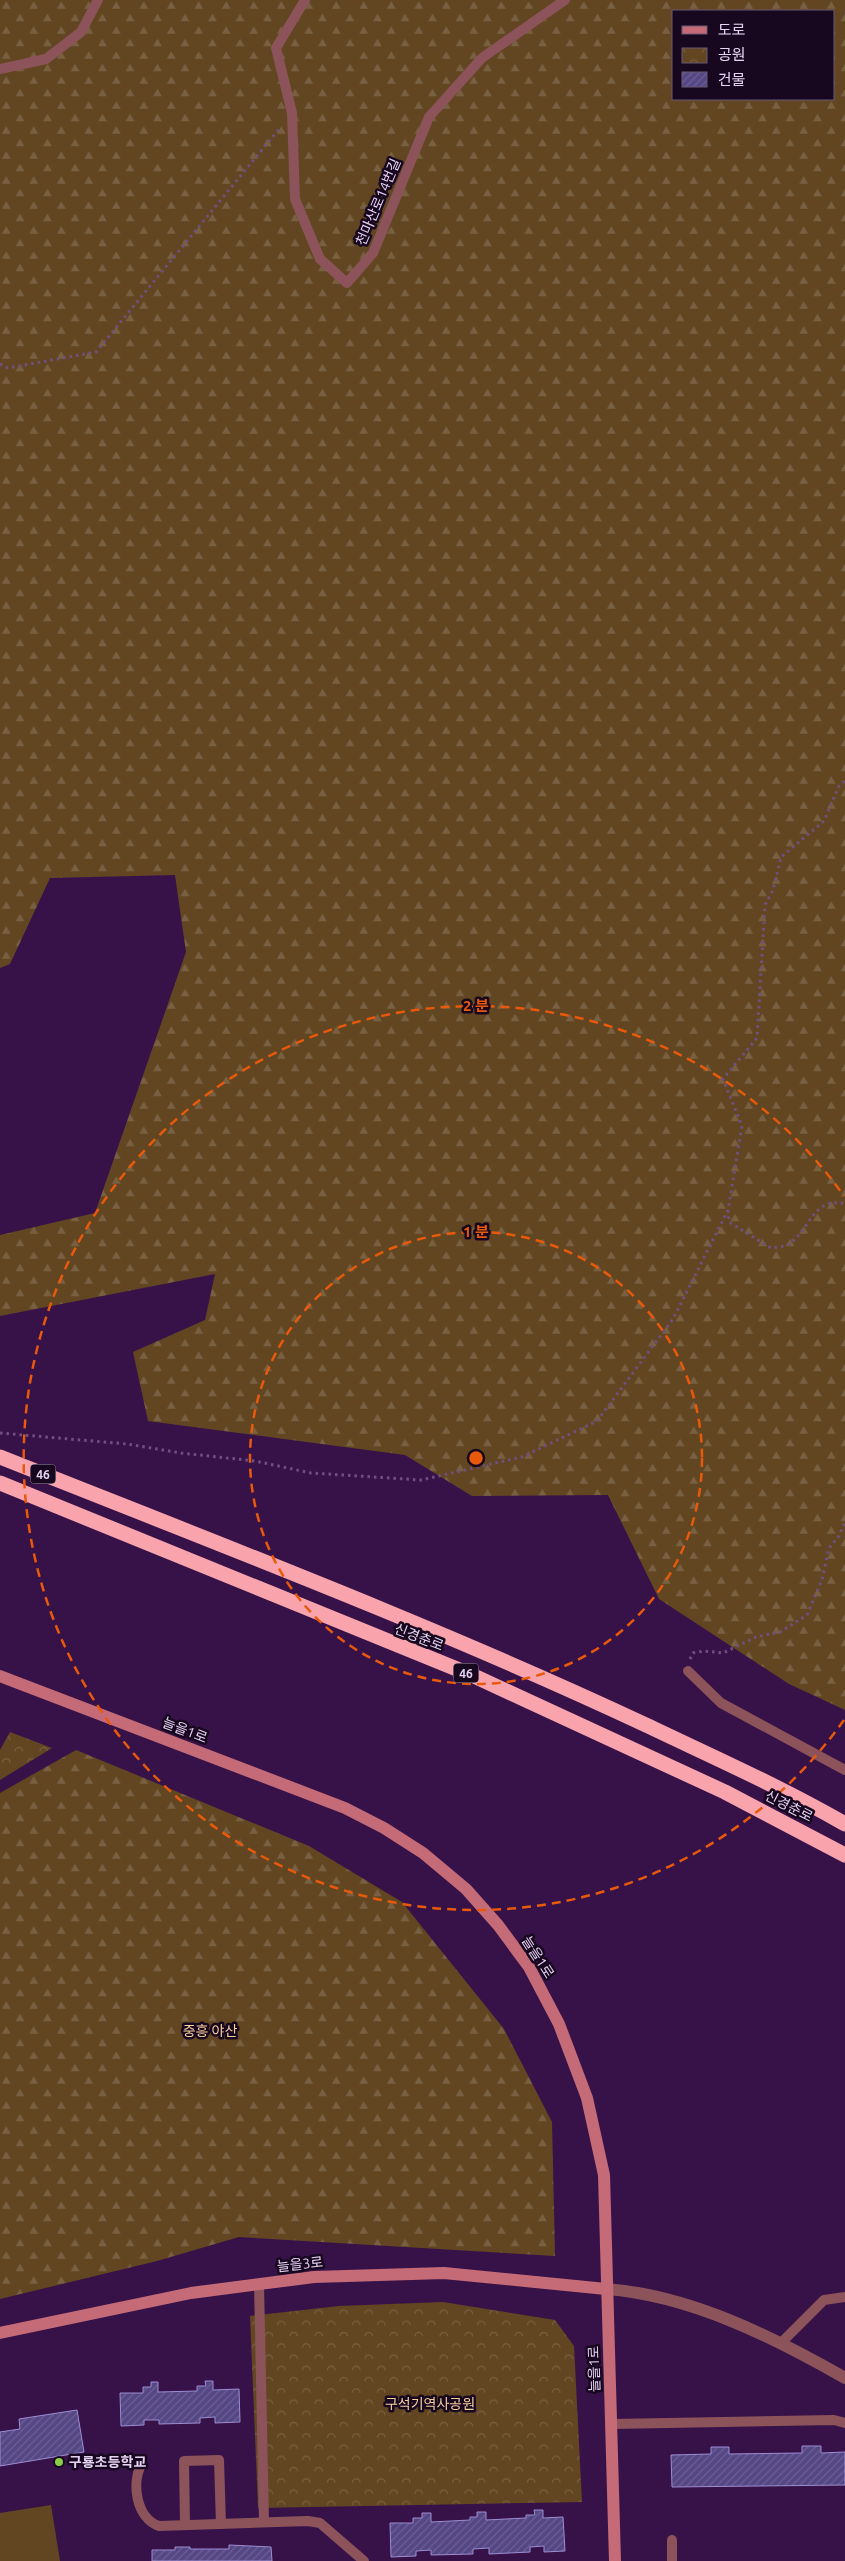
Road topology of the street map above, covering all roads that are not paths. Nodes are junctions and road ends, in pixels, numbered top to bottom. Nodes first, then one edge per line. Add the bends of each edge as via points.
1 (98, 0) edge
2 (305, 0) edge
3 (565, 0) edge
4 (0, 69) edge
5 (0, 1457) edge
6 (0, 1483) edge
7 (688, 1671) road end
8 (0, 1676) edge
9 (845, 1770) edge
10 (845, 1824) edge
11 (845, 1855) edge
12 (260, 2284) junction
13 (606, 2289) junction
14 (845, 2297) edge
15 (0, 2333) edge
16 (782, 2342) junction
17 (845, 2378) edge
18 (845, 2423) edge
19 (612, 2424) junction
20 (142, 2463) dead end
21 (264, 2522) junction
22 (221, 2524) junction
23 (186, 2525) junction
24 (672, 2540) dead end
25 (364, 2561) edge
26 (615, 2561) edge
27 (672, 2561) edge

1 - 4 lane via 81,32 46,59
2 - 3 lane, 천마산로14번길 via 276,48 292,113 295,199 320,259 347,283 373,253 429,117 482,58
5 - 10 highway, 신경춘로 / 46 via 584,1696
6 - 11 highway, 신경춘로 / 46 via 483,1680 725,1792
7 - 9 lane via 722,1703
8 - 13 street, 늘을1로 via 345,1808 423,1853 466,1889 529,1967 559,2024 587,2098 604,2175
12 - 13 street, 늘을3로 via 314,2277 444,2273
12 - 15 street, 늘을3로 via 191,2293
12 - 21 lane
13 - 16 street via 634,2291 676,2301
13 - 19 street, 늘을1로
14 - 16 lane via 824,2300
16 - 17 street
18 - 19 lane via 834,2420
19 - 26 street, 늘을1로
20 - 23 lane via 137,2472 141,2512 149,2522 159,2526
21 - 22 lane
21 - 25 lane via 320,2523
22 - 23 lane
22 - 23 lane via 219,2460 184,2462
24 - 27 lane

